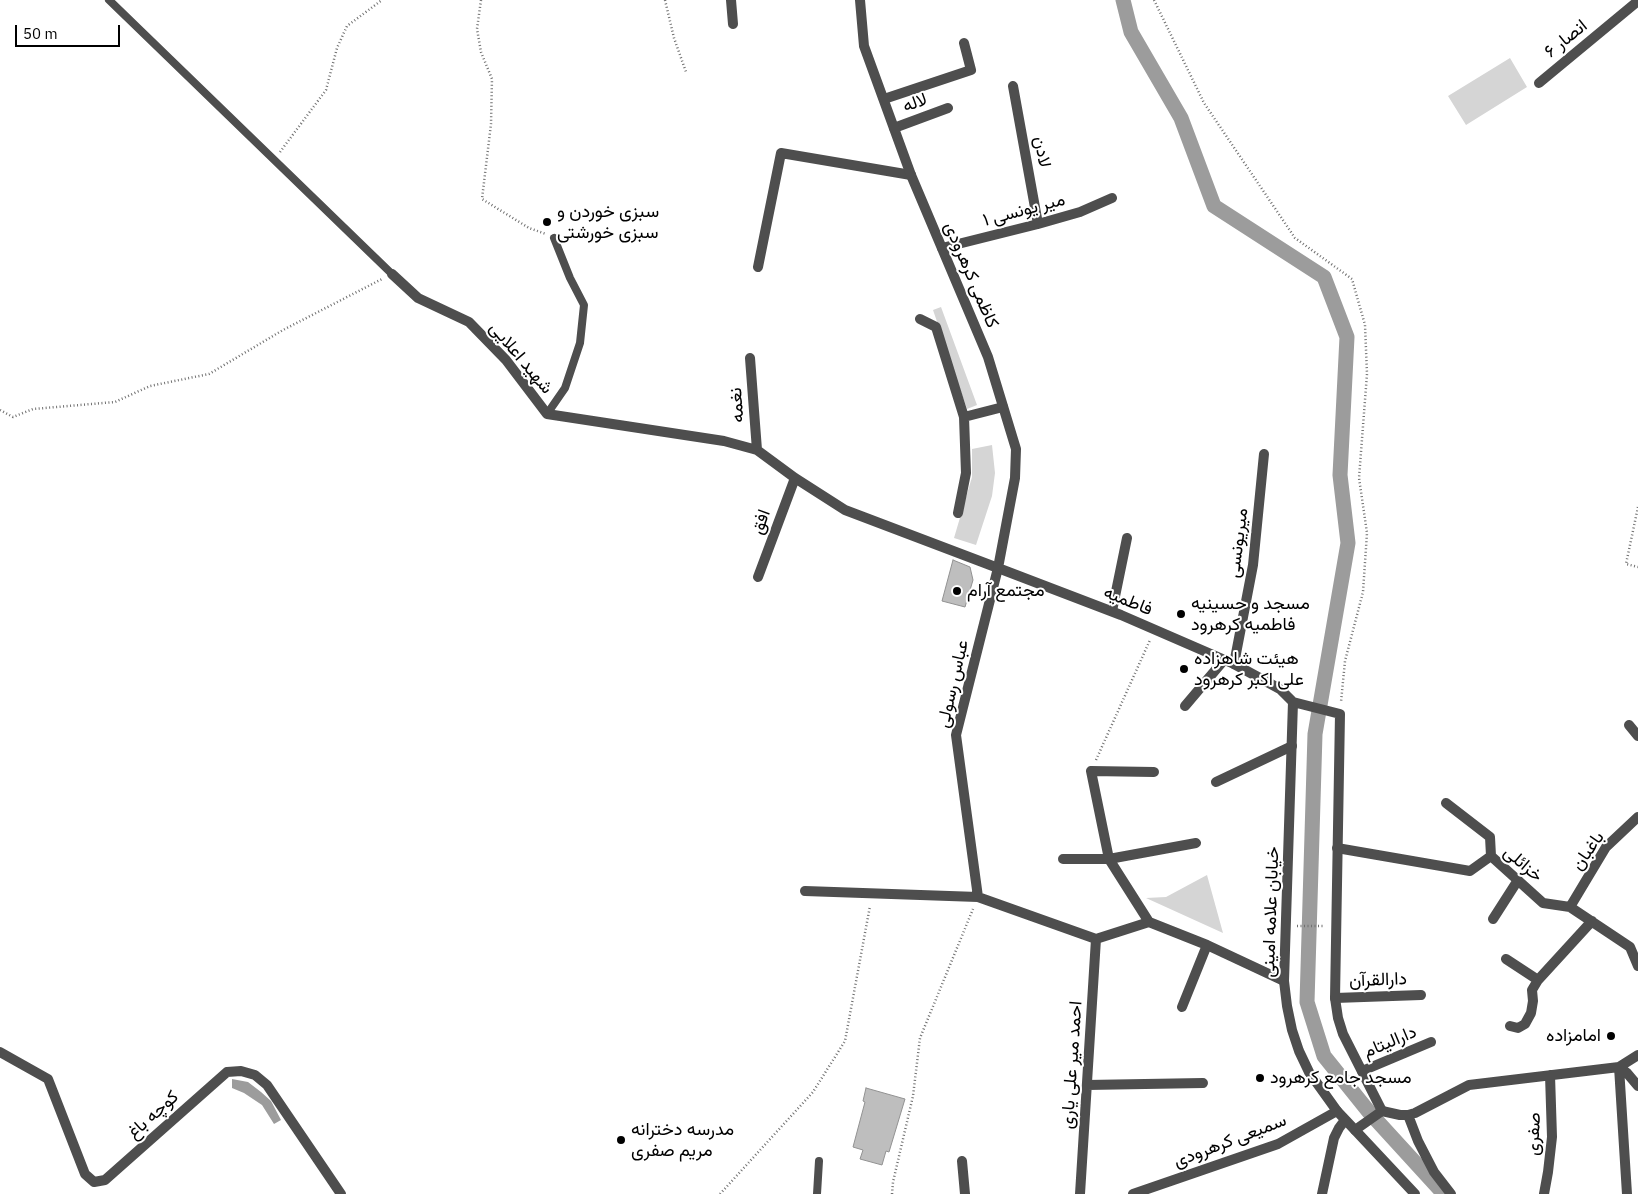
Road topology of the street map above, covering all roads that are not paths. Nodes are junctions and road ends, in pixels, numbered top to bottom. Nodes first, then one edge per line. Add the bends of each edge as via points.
1 (108, 0) edge
2 (731, 0) edge
3 (860, 0) edge
4 (1638, 2) edge
5 (733, 24) dead end
6 (964, 43) dead end
7 (1539, 83) dead end
8 (1013, 86) dead end
9 (884, 99) junction
10 (948, 108) dead end
11 (894, 128) junction
12 (911, 176) junction
13 (1112, 198) dead end
14 (1038, 224) junction
15 (554, 238) road end
16 (942, 248) junction
17 (758, 267) dead end
18 (392, 274) joint
19 (920, 319) dead end
20 (750, 358) dead end
21 (1003, 407) junction
22 (547, 414) junction
23 (964, 418) junction
24 (757, 450) junction
25 (1264, 454) dead end
26 (795, 478) junction
27 (958, 513) dead end
28 (1127, 538) dead end
29 (998, 568) junction
30 (758, 577) dead end
31 (1112, 612) junction
32 (1229, 662) junction
33 (1293, 702) junction
34 (1185, 706) dead end
35 (1629, 725) dead end
36 (1638, 736) edge
37 (1292, 746) junction
38 (1154, 772) dead end
39 (1216, 782) dead end
40 (1446, 803) dead end
41 (1638, 817) edge
42 (1196, 843) dead end
43 (1337, 848) junction
44 (1491, 856) junction
45 (1063, 859) dead end
46 (1109, 859) junction
47 (1518, 880) junction
48 (805, 891) dead end
49 (978, 897) junction
50 (1570, 907) junction
51 (1493, 919) dead end
52 (1592, 921) junction
53 (1149, 922) junction
54 (1096, 939) junction
55 (1208, 945) junction
56 (1506, 959) dead end
57 (1638, 966) edge
58 (1538, 980) junction
59 (1284, 981) junction
60 (1421, 995) dead end
61 (1335, 998) junction
62 (1182, 1008) dead end
63 (1510, 1026) dead end
64 (1431, 1042) dead end
65 (0, 1052) edge
66 (1638, 1055) edge
67 (1619, 1067) junction
68 (1362, 1071) junction
69 (1550, 1075) junction
70 (1203, 1083) dead end
71 (1087, 1085) junction
72 (1638, 1086) edge
73 (1336, 1111) junction
74 (1382, 1111) junction
75 (1408, 1115) junction
76 (1345, 1120) junction
77 (1355, 1130) junction
78 (819, 1160) dead end
79 (962, 1162) dead end
80 (341, 1194) edge
81 (817, 1194) edge
82 (965, 1194) edge
83 (1080, 1194) edge
84 (1133, 1194) edge
85 (1322, 1194) edge
86 (1415, 1194) edge
87 (1451, 1194) edge
88 (1544, 1194) edge
89 (1627, 1194) edge

1 - 18 lane
2 - 5 street
3 - 9 street, کاظمی کرهرودی via 864,46
4 - 7 street, انصار ۶
6 - 9 street via 971,70
8 - 14 street, لادن
9 - 11 street, کاظمی کرهرودی
10 - 11 street, لاله
11 - 12 street, کاظمی کرهرودی
12 - 16 street, کاظمی کرهرودی
12 - 17 street via 781,153
13 - 14 street, میر یونسی ۱ via 1080,212
14 - 16 street, میر یونسی ۱
15 - 22 lane via 584,306 580,343 565,388
16 - 21 street, کاظمی کرهرودی via 988,357
18 - 22 street, شهید اعلایی via 418,298 469,322 506,360
19 - 23 street via 936,327
20 - 24 street, نغمه
21 - 23 street
21 - 29 street, کاظمی کرهرودی via 1016,449 1015,478
22 - 24 street, شهید اعلایی via 724,440
23 - 27 street via 966,473
24 - 26 street, شهید اعلایی
25 - 32 street, میریونسی via 1253,565
26 - 29 street, فاطمیه via 845,510
26 - 30 street, افق
28 - 31 street
29 - 31 street, فاطمیه
29 - 49 street, عباس رسولی via 956,735
31 - 32 street, فاطمیه
32 - 33 street, فاطمیه via 1280,689
32 - 34 street
33 - 37 street, خیابان علامه امینی
33 - 43 street via 1340,714
35 - 36 street
37 - 39 street
37 - 59 street, خیابان علامه امینی
38 - 46 street via 1091,771
40 - 44 street via 1490,837
41 - 50 street, باغبان via 1606,847
42 - 46 street
43 - 44 street, خزائلی via 1470,871
43 - 61 street
44 - 47 street, خزائلی
45 - 46 street
46 - 53 street
47 - 50 street, خزائلی via 1543,903
47 - 51 street
48 - 49 street
49 - 54 street
50 - 52 street, خزائلی
52 - 57 street, خزائلی via 1630,947
52 - 58 street
53 - 54 street
53 - 55 street
54 - 71 street, احمد میر علی یاری
55 - 59 street
55 - 62 street
56 - 58 street
58 - 63 street via 1532,990 1531,1013 1525,1024 1518,1028
59 - 73 street, خیابان علامه امینی via 1299,1051
60 - 61 street, دارالقرآن
61 - 68 street via 1343,1034
64 - 68 street, دارالیتام
65 - 80 street, کوچه باغ via 48,1079 85,1174 94,1182 105,1180 227,1072 241,1071 255,1075 267,1085
66 - 67 street
67 - 69 street
67 - 72 street
67 - 89 street
68 - 74 street
69 - 75 street via 1469,1085
69 - 88 street, صفری via 1552,1137
70 - 71 street
71 - 83 street, احمد میر علی یاری
73 - 76 street, خیابان علامه امینی
73 - 84 street, سمیعی کرهرودی via 1278,1144
74 - 75 street
74 - 77 street
75 - 87 street via 1434,1172
76 - 77 street, خیابان علامه امینی
76 - 85 street via 1332,1144
77 - 86 street, خیابان علامه امینی
78 - 81 lane
79 - 82 street

